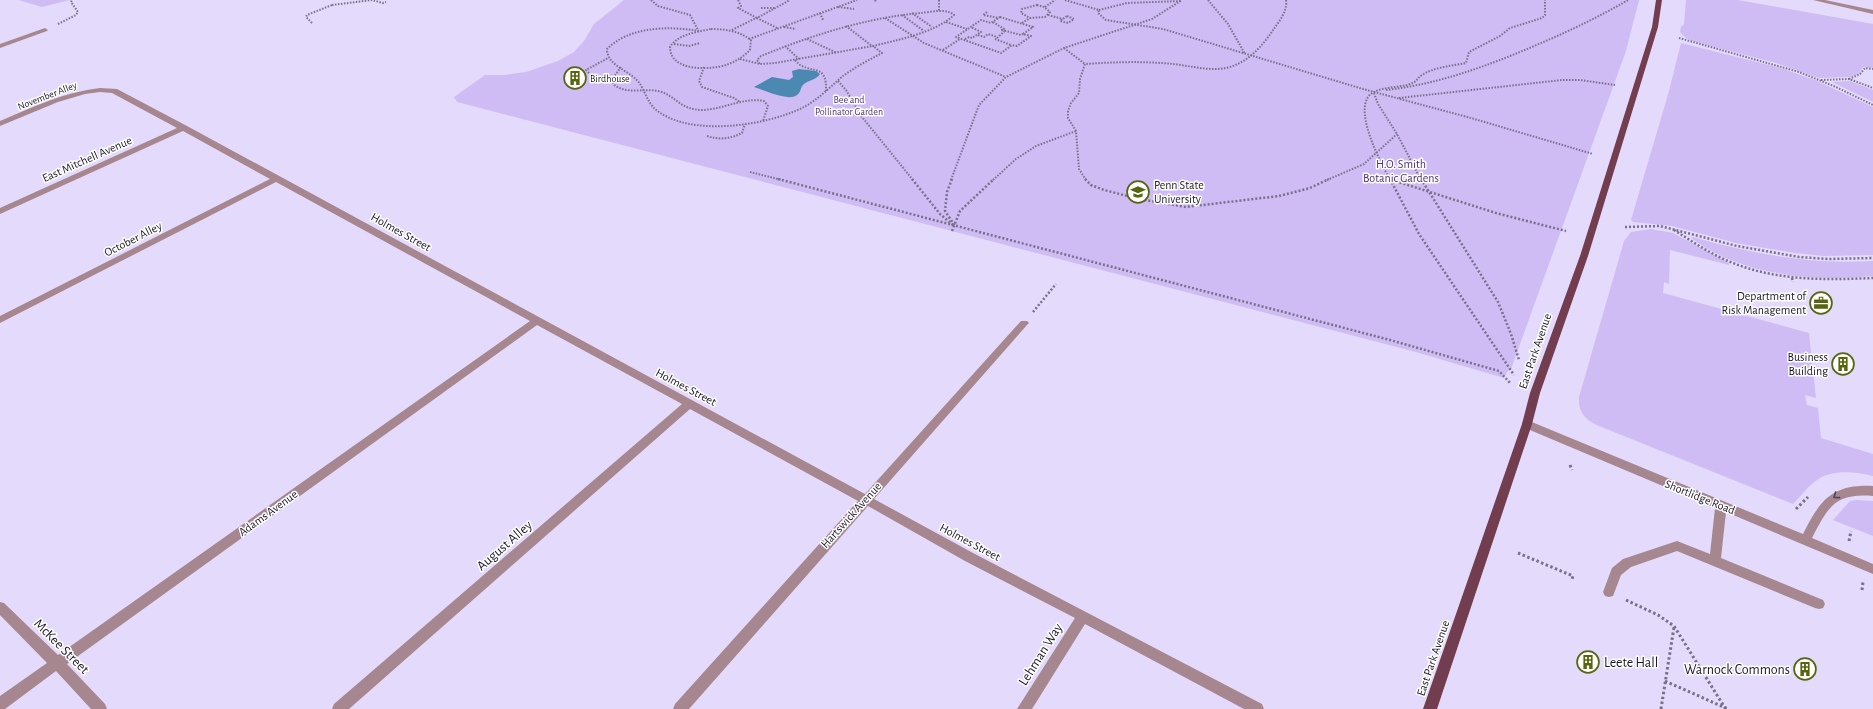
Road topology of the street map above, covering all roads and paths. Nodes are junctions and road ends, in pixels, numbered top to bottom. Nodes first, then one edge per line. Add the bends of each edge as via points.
1 (72, 0) edge
2 (380, 0) edge
3 (651, 0) edge
4 (738, 0) edge
5 (790, 0) edge
6 (857, 0) edge
7 (939, 0) edge
8 (1055, 0) edge
9 (1065, 0) edge
10 (1182, 0) edge
11 (1208, 0) edge
12 (1286, 0) edge
13 (1545, 0) edge
14 (1628, 0) edge
15 (1659, 0) edge
16 (1816, 0) edge
17 (386, 2) dead end
18 (838, 7) junction
19 (1045, 7) junction
20 (761, 8) dead end
21 (775, 8) junction
22 (854, 9) dead end
23 (1099, 10) junction
24 (940, 11) junction
25 (987, 12) dead end
26 (1873, 12) edge
27 (820, 13) junction
28 (911, 13) junction
29 (901, 14) junction
30 (1048, 15) junction
31 (987, 16) junction
32 (885, 17) junction
33 (757, 18) junction
34 (999, 18) junction
35 (1030, 18) junction
36 (1063, 19) junction
37 (823, 20) dead end
38 (981, 20) junction
39 (945, 22) junction
40 (992, 22) junction
41 (312, 23) dead end
42 (1021, 24) junction
43 (1135, 24) junction
44 (845, 26) junction
45 (783, 27) junction
46 (932, 27) junction
47 (970, 27) junction
48 (777, 29) junction
49 (796, 29) dead end
50 (967, 29) junction
51 (45, 30) joint
52 (732, 30) junction
53 (699, 31) junction
54 (924, 31) junction
55 (1005, 32) junction
56 (977, 34) junction
57 (1023, 34) junction
58 (912, 35) junction
59 (997, 37) junction
60 (807, 38) junction
61 (960, 38) junction
62 (1679, 38) dead end
63 (749, 39) junction
64 (964, 40) junction
65 (700, 43) dead end
66 (673, 44) junction
67 (1012, 45) junction
68 (0, 46) edge
69 (785, 46) junction
70 (873, 46) junction
71 (1064, 48) junction
72 (943, 50) junction
73 (836, 53) junction
74 (1245, 54) junction
75 (1249, 55) junction
76 (608, 58) junction
77 (739, 59) junction
78 (799, 59) junction
79 (795, 60) junction
80 (760, 64) junction
81 (1085, 64) junction
82 (621, 67) junction
83 (704, 67) junction
84 (1873, 69) edge
85 (588, 73) dead end
86 (1006, 77) junction
87 (1849, 79) junction
88 (1818, 80) junction
89 (838, 81) junction
90 (1615, 85) dead end
91 (1873, 88) edge
92 (102, 89) joint
93 (644, 89) junction
94 (826, 91) junction
95 (1377, 91) junction
96 (1374, 92) junction
97 (1396, 98) junction
98 (740, 102) junction
99 (1873, 105) edge
100 (763, 121) junction
101 (0, 124) edge
102 (745, 124) junction
103 (184, 128) junction
104 (1076, 131) junction
105 (1397, 134) junction
106 (707, 136) dead end
107 (1376, 153) junction
108 (1593, 154) dead end
109 (750, 172) dead end
110 (276, 179) junction
111 (1391, 180) junction
112 (1427, 191) junction
113 (0, 211) edge
114 (955, 226) junction
115 (1625, 227) dead end
116 (1671, 229) junction
117 (952, 231) dead end
118 (1566, 231) dead end
119 (1873, 258) edge
120 (1792, 278) junction
121 (1873, 278) edge
122 (1793, 282) dead end
123 (1056, 284) dead end
124 (0, 320) edge
125 (537, 321) junction
126 (1024, 323) joint
127 (1519, 360) dead end
128 (1514, 375) dead end
129 (1511, 384) dead end
130 (689, 404) junction
131 (1527, 424) junction
132 (1570, 465) dead end
133 (1572, 470) dead end
134 (1873, 491) edge
135 (865, 499) junction
136 (1721, 506) junction
137 (1805, 541) junction
138 (1518, 553) dead end
139 (1715, 561) junction
140 (1873, 569) edge
141 (1572, 579) dead end
142 (1609, 592) dead end
143 (1625, 600) dead end
144 (1819, 604) dead end
145 (0, 607) edge
146 (1083, 616) junction
147 (1674, 626) junction
148 (57, 663) junction
149 (1665, 681) junction
150 (0, 704) edge
151 (1727, 708) edge
152 (100, 709) edge
153 (339, 709) edge
154 (680, 709) edge
155 (1024, 709) edge
156 (1257, 709) edge
157 (1430, 709) edge
158 (1660, 709) edge

1 - 51 path via 78,12 76,15
2 - 17 path
2 - 41 path via 332,5 311,12 306,17
3 - 53 path via 658,6 690,15
4 - 33 path via 741,6 738,8
5 - 21 path
6 - 18 path
7 - 24 path
8 - 19 path
9 - 23 path
10 - 23 path via 1116,3
10 - 43 path via 1152,18
11 - 74 path via 1228,24
12 - 75 path via 1284,12 1263,45
13 - 95 path via 1545,15 1542,18 1510,28 1500,36 1477,46 1469,52 1466,63 1421,75 1414,83
14 - 95 path via 1554,39 1458,77 1420,86
15 - 131 main road, East Park Avenue via 1655,27 1584,256 1535,393
16 - 26 street
18 - 22 path
18 - 27 path
19 - 30 path via 1050,12
19 - 35 path via 1032,5 1022,9 1021,13
20 - 21 path
21 - 33 path
23 - 43 path via 1099,16 1106,20
24 - 28 path
24 - 39 path via 954,14 954,17
25 - 31 path via 983,15
27 - 37 path
27 - 45 path
28 - 29 path
28 - 46 path
29 - 32 path
29 - 54 path
30 - 35 path
30 - 36 path
31 - 34 path
31 - 38 path
32 - 44 path
32 - 58 path
33 - 48 path
33 - 52 path
34 - 40 path
34 - 42 path
35 - 42 path
36 - 36 path via 1067,16 1074,19 1068,23 1060,21
38 - 40 path
38 - 47 path
39 - 46 path
39 - 50 path
40 - 55 path
42 - 57 path via 1033,27
43 - 71 path
43 - 74 path via 1163,29
44 - 60 path
44 - 70 path
45 - 48 path
45 - 49 path
46 - 54 path
47 - 50 path
47 - 56 path via 981,32
48 - 63 path
50 - 61 path via 956,37
51 - 68 street
52 - 53 path
52 - 63 path
53 - 66 path via 687,34
53 - 76 path via 663,29 626,36 610,45 607,49
54 - 58 path
55 - 57 path
55 - 59 path
56 - 59 path
56 - 64 path
57 - 67 path via 1031,36 1017,46
58 - 70 path
58 - 72 path
59 - 67 path via 995,39
60 - 69 path
60 - 73 path
61 - 64 path
61 - 72 path
62 - 88 path via 1778,65
63 - 77 path via 750,50
64 - 67 path via 1001,52
65 - 66 path via 689,46
66 - 83 path via 669,51 678,62 688,66
69 - 78 path
69 - 80 path via 758,58 757,62
70 - 73 path
70 - 89 path via 882,53
71 - 81 path
71 - 86 path
72 - 86 path
73 - 78 path
74 - 75 path
75 - 81 path via 1239,63 1224,68 1144,63
75 - 96 path
76 - 82 path
76 - 85 path via 586,70
77 - 80 path
77 - 83 path via 728,64
78 - 79 path
79 - 80 path
79 - 94 path via 806,68 822,71 826,79
81 - 104 path via 1079,93 1068,111 1068,118
82 - 93 path via 632,74
82 - 93 path via 613,78 614,85 626,90
83 - 98 path via 699,81 702,87
84 - 87 path via 1865,68 1860,74
86 - 114 path via 979,105 952,177 945,211
87 - 88 path
87 - 91 path
88 - 99 path
89 - 94 path
89 - 114 path via 862,117 940,214
90 - 97 path via 1562,80
92 - 101 street, November Alley via 79,92
92 - 103 street, Holmes Street via 114,91
93 - 98 path via 663,92 680,105 690,108 716,108
93 - 102 path via 654,108 672,119 710,126
94 - 100 path via 802,108
95 - 96 path
96 - 97 path
96 - 105 path via 1378,104
96 - 107 path via 1366,99 1364,112
97 - 108 path
98 - 100 path via 759,100 766,103 769,108
100 - 102 path
102 - 106 path via 744,131 732,138
103 - 110 street, Holmes Street
103 - 113 street, East Mitchell Avenue
104 - 107 path via 1079,169 1092,185 1139,200 1186,207 1279,196 1310,188 1364,164
104 - 114 path via 1036,146 1016,159 960,210
105 - 107 path
105 - 112 path
107 - 111 path
109 - 114 path
110 - 124 street, October Alley
110 - 125 street, Holmes Street
111 - 112 path
111 - 128 path via 1419,234
112 - 118 path via 1496,213
112 - 127 path via 1498,302
114 - 117 path
114 - 129 path via 1492,369 1499,371
115 - 116 path via 1650,226
116 - 119 path via 1737,246 1799,257
116 - 120 path via 1739,266
120 - 121 path
120 - 122 path
123 - 126 path
125 - 130 street, Holmes Street
125 - 148 street, Adams Avenue
126 - 135 street, Hartswick Avenue
130 - 135 street, Holmes Street
130 - 153 street, August Alley
131 - 136 street, Shortlidge Road
131 - 157 main road, East Park Avenue
132 - 133 path
134 -> 137 street via 1850,490 1832,498 1817,518
135 - 146 street, Holmes Street
135 - 154 street, Hartswick Avenue
136 - 137 street, Shortlidge Road
136 - 139 street
137 - 140 street, Shortlidge Road
138 - 141 path via 1573,576
139 - 142 street via 1677,546 1627,563 1616,572
139 - 144 street
143 - 147 path via 1658,615
145 - 148 street, McKee Street
146 - 155 street, Lehman Way
146 - 156 street, Holmes Street
147 - 149 path
147 - 151 path
148 - 150 street, Adams Avenue
148 - 152 street, McKee Street
149 - 151 path
149 - 158 path

